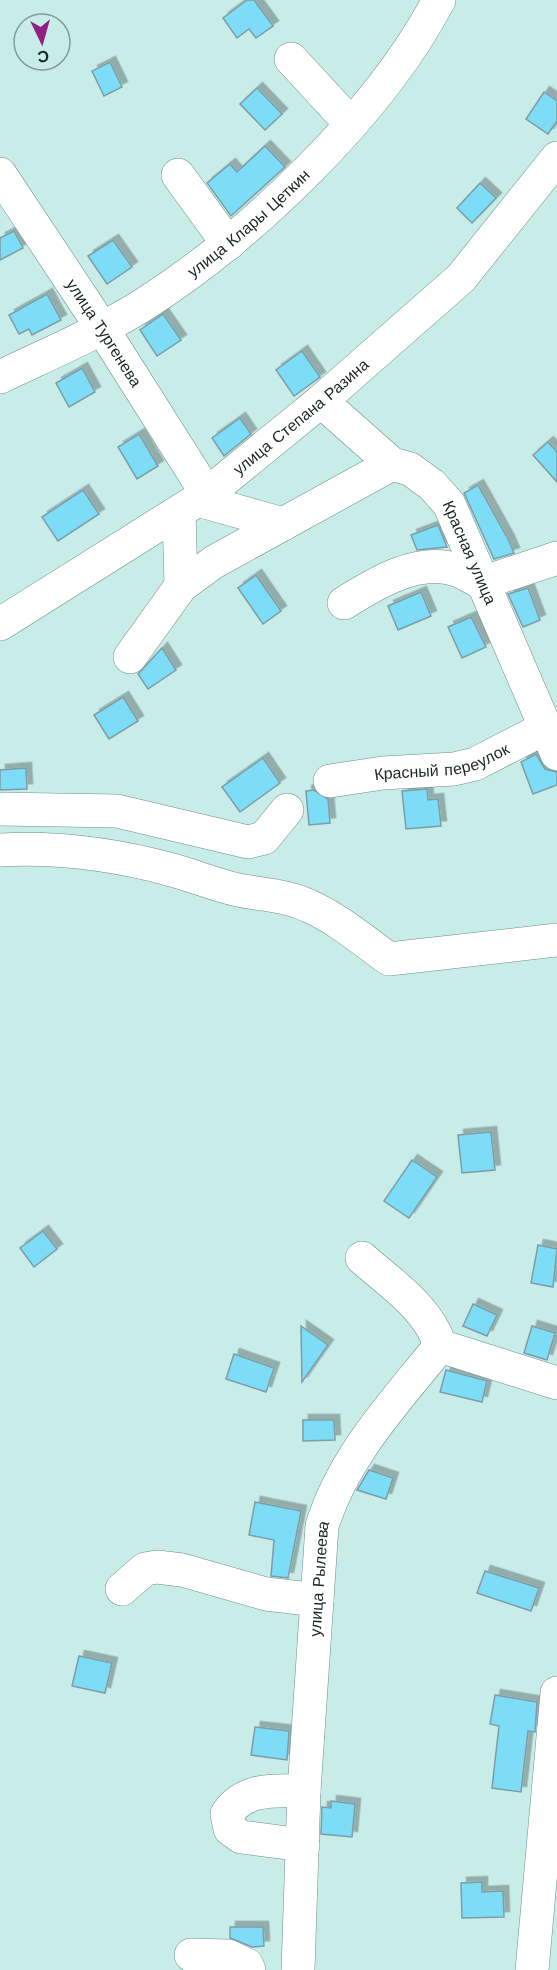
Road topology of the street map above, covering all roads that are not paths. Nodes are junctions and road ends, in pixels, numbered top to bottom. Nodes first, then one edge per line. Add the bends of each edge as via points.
1 (439, 0) edge
2 (291, 60) dead end
3 (350, 123) junction
4 (557, 158) edge
5 (0, 174) edge
6 (178, 175) dead end
7 (228, 244) junction
8 (102, 328) junction
9 (0, 377) edge
10 (321, 401) junction
11 (392, 464) junction
12 (195, 502) junction
13 (283, 524) junction
14 (557, 558) edge
15 (482, 583) junction
16 (181, 586) junction
17 (344, 603) dead end
18 (0, 624) edge
19 (130, 657) dead end
20 (552, 740) edge
21 (330, 781) dead end
22 (0, 809) edge
23 (287, 810) dead end
24 (0, 850) edge
25 (557, 940) edge
26 (362, 1258) dead end
27 (440, 1346) junction
28 (557, 1383) edge
29 (122, 1589) dead end
30 (317, 1600) junction
31 (557, 1694) edge
32 (304, 1791) junction
33 (303, 1845) junction
34 (191, 1955) dead end
35 (249, 1970) edge
36 (298, 1970) edge
37 (532, 1970) edge

1 - 3 street, улица Клары Цеткин via 417,40
2 - 3 street
3 - 7 street, улица Клары Цеткин via 316,162
4 - 10 street, улица Степана Разина via 461,278
5 - 8 street, улица Тургенева
6 - 7 street
7 - 8 street, улица Клары Цеткин via 193,272
8 - 9 street, улица Клары Цеткин
8 - 12 street, улица Тургенева
10 - 11 street, Красная улица
10 - 12 street, улица Степана Разина
11 - 13 street
11 - 15 street, Красная улица via 410,469 449,504
12 - 13 street
12 - 16 street
12 - 18 street, улица Степана Разина
13 - 16 street via 214,562
14 - 15 street
15 - 17 street via 456,570 405,570 376,582
15 - 20 street, Красная улица
16 - 19 street
20 - 21 street, Красный переулок via 454,769
22 - 23 street via 117,812 248,842 264,838
24 - 25 street via 61,850 106,856 239,890 274,894 310,906 389,959
26 - 27 street via 425,1318
27 - 28 street
27 - 30 street, улица Рылеева via 375,1428 332,1494 322,1526
29 - 30 street via 145,1569 157,1567 182,1570 266,1594
30 - 32 street, улица Рылеева
31 - 37 street
32 - 33 street, улица Рылеева
32 - 33 street via 247,1795 235,1802 227,1814 230,1829 241,1837
33 - 36 street, улица Рылеева
34 - 35 street via 228,1956 247,1965

